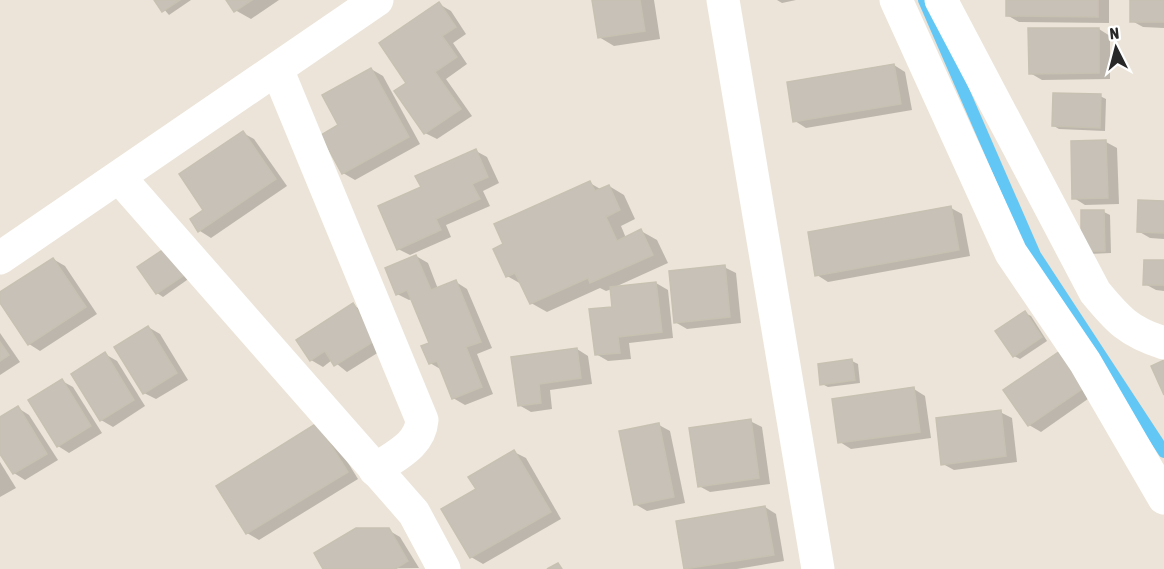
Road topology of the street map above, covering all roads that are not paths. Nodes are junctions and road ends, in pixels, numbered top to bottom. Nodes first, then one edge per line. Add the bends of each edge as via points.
1 (377, 0) edge
2 (723, 0) edge
3 (896, 0) edge
4 (941, 0) edge
5 (277, 69) junction
6 (119, 177) junction
7 (0, 258) edge
8 (1164, 343) edge
9 (375, 470) junction
10 (1164, 498) edge
11 (444, 569) edge
12 (818, 569) edge

1 - 5 street
2 - 12 street
3 - 10 street via 1011,253 1085,362
4 - 8 street via 1095,292 1120,322
5 - 6 street
5 - 9 street via 422,420 421,432 413,443
6 - 7 street
6 - 9 street
9 - 11 street via 414,513

